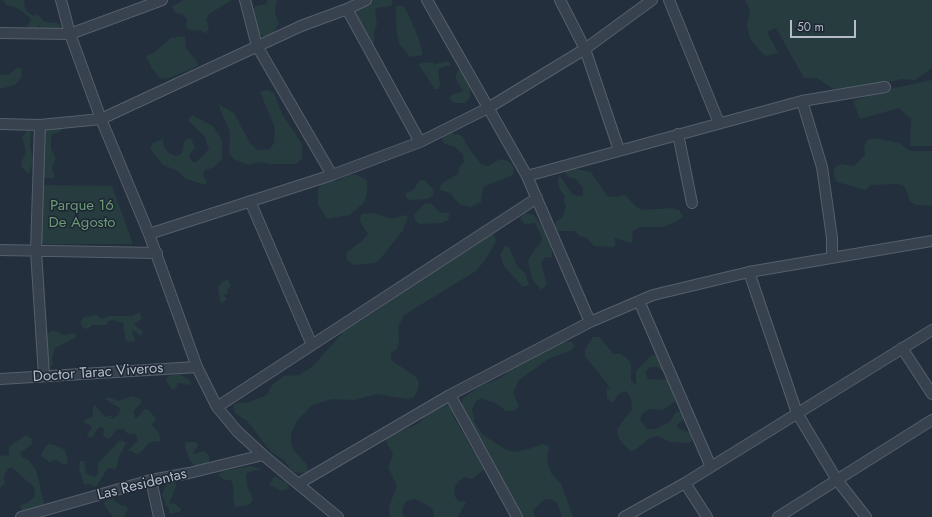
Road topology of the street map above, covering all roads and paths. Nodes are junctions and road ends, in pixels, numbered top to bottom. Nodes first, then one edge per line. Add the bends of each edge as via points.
1 (61, 0) edge
2 (162, 0) edge
3 (245, 0) edge
4 (366, 0) edge
5 (427, 0) edge
6 (560, 0) edge
7 (652, 0) edge
8 (669, 0) edge
9 (346, 9) junction
10 (0, 33) edge
11 (70, 34) junction
12 (257, 46) junction
13 (585, 49) junction
14 (885, 87) dead end
15 (802, 101) junction
16 (488, 108) junction
17 (101, 119) junction
18 (719, 123) junction
19 (0, 124) edge
20 (40, 125) junction
21 (678, 134) junction
22 (420, 142) junction
23 (619, 150) junction
24 (332, 175) junction
25 (527, 176) junction
26 (537, 198) junction
27 (250, 202) junction
28 (692, 203) dead end
29 (149, 234) junction
30 (932, 241) edge
31 (0, 250) edge
32 (36, 251) junction
33 (156, 253) junction
34 (832, 258) junction
35 (750, 272) junction
36 (639, 301) junction
37 (590, 322) junction
38 (932, 330) edge
39 (312, 345) junction
40 (902, 348) junction
41 (197, 367) junction
42 (44, 376) junction
43 (0, 379) edge
44 (932, 394) edge
45 (450, 395) junction
46 (217, 407) junction
47 (797, 413) junction
48 (932, 420) edge
49 (263, 455) junction
50 (711, 467) junction
51 (150, 480) junction
52 (837, 480) junction
53 (685, 483) junction
54 (298, 484) junction
55 (21, 517) edge
56 (159, 517) edge
57 (338, 517) edge
58 (517, 517) edge
59 (624, 517) edge
60 (707, 517) edge
61 (778, 517) edge
62 (866, 517) edge

1 - 11 street
2 - 11 street
3 - 12 street
4 - 9 street
5 - 16 street
6 - 13 street
7 - 13 street
8 - 18 street
9 - 12 street
9 - 22 street
10 - 11 street
11 - 17 street
12 - 17 street
12 - 24 street
13 - 16 street
13 - 23 street
14 - 15 street
15 - 18 street
15 - 34 street via 822,167 832,238
16 - 22 street
16 - 25 street
17 - 20 street
17 - 29 street
18 - 21 street
19 - 20 street
20 - 32 street
21 - 23 street
21 - 28 street
22 - 24 street
23 - 25 street
24 - 27 street
25 - 26 street
26 - 37 street
26 - 39 street
27 - 29 street
27 - 39 street
29 - 33 street
30 - 34 street
31 - 32 street
32 - 33 street
32 - 42 street
33 - 41 street
34 - 35 street
35 - 36 street via 653,295
35 - 47 street
36 - 37 street
36 - 50 street
37 - 45 street
38 - 40 street
39 - 46 street
40 - 44 street
40 - 47 street
41 - 42 street, Doctor Tarac Viveros
41 - 46 street
42 - 43 street, Doctor Tarac Viveros
45 - 54 street
45 - 58 street
46 - 49 street via 237,431
47 - 50 street
47 - 52 street
48 - 52 street
49 - 51 street, Las Residentas via 189,474
49 - 54 street
50 - 53 street
51 - 55 street, Las Residentas
51 - 56 street
52 - 61 street
52 - 62 street
53 - 59 street
53 - 60 street
54 - 57 street

